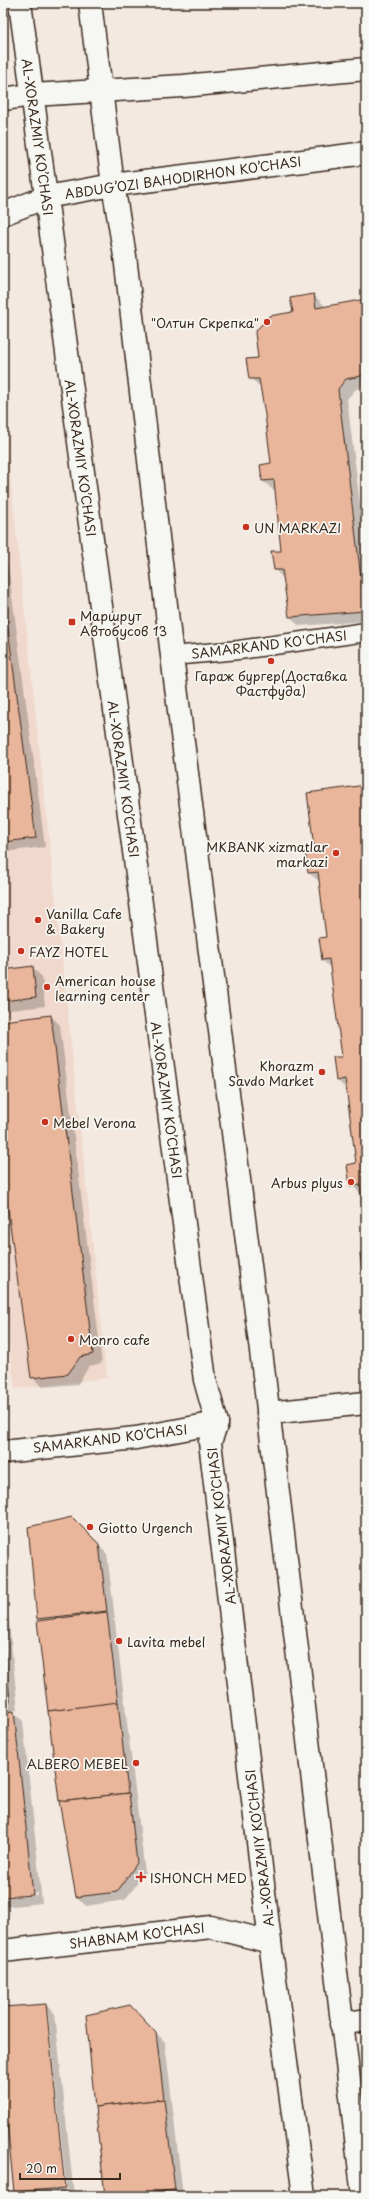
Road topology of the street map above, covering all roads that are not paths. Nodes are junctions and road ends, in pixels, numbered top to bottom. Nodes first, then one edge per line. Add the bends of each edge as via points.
1 (20, 3) edge
2 (90, 3) edge
3 (366, 69) edge
4 (101, 92) junction
5 (32, 95) junction
6 (3, 99) edge
7 (366, 153) edge
8 (113, 185) junction
9 (46, 197) junction
10 (3, 214) edge
11 (366, 632) edge
12 (172, 656) junction
13 (366, 1403) edge
14 (268, 1413) junction
15 (217, 1423) junction
16 (3, 1452) edge
17 (270, 1942) junction
18 (3, 1951) edge
19 (366, 2020) edge
20 (341, 2024) junction
21 (304, 2196) edge
22 (364, 2196) edge

1 - 5 main road, AL-XORAZMIY KO’CHASI
2 - 4 main road
3 - 4 main road
4 - 5 main road
4 - 8 main road
5 - 6 main road
5 - 9 main road, AL-XORAZMIY KO’CHASI
7 - 8 main road, ABDUG’OZI BAHODIRHON KO’CHASI
8 - 9 main road, ABDUG’OZI BAHODIRHON KO’CHASI
8 - 12 main road via 125,256
9 - 10 main road, ABDUG’OZI BAHODIRHON KO’CHASI
9 - 15 main road, AL-XORAZMIY KO’CHASI via 204,1372
11 - 12 lane, SAMARKAND KO'CHASI via 239,650
12 - 14 main road
13 - 14 main road
14 - 20 main road
15 - 16 main road, SAMARKAND KO’CHASI via 136,1438
15 - 17 main road, AL-XORAZMIY KO’CHASI via 210,1442
17 - 18 main road, SHABNAM KO’CHASI via 211,1927
17 - 21 main road, AL-XORAZMIY KO’CHASI
19 - 20 main road
20 - 22 main road

